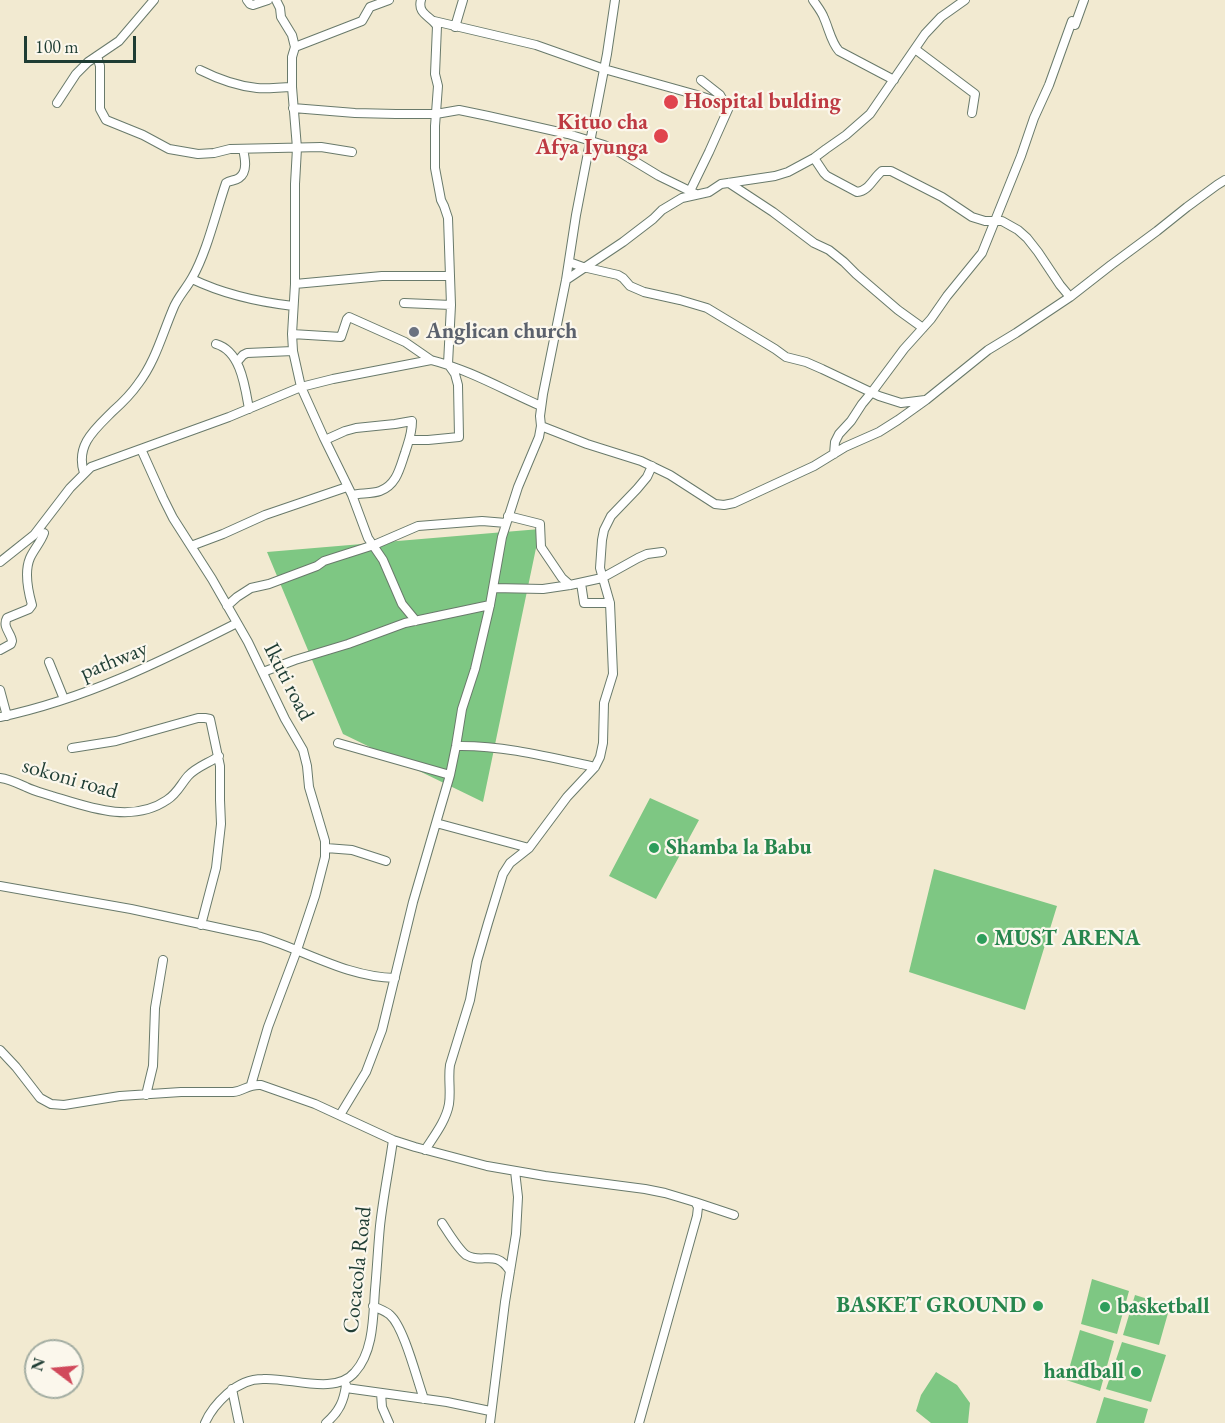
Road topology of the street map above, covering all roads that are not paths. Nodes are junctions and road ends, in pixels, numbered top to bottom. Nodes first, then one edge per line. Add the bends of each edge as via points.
1 (154, 0) edge
2 (247, 0) edge
3 (268, 0) edge
4 (276, 0) edge
5 (421, 0) edge
6 (463, 0) edge
7 (615, 0) edge
8 (813, 0) edge
9 (965, 0) edge
10 (1084, 0) edge
11 (384, 1) edge
12 (434, 21) junction
13 (456, 27) junction
14 (295, 47) junction
15 (915, 49) junction
16 (97, 56) junction
17 (604, 69) junction
18 (200, 70) dead end
19 (701, 80) dead end
20 (894, 80) junction
21 (292, 87) junction
22 (57, 103) dead end
23 (724, 104) junction
24 (293, 108) junction
25 (972, 112) dead end
26 (436, 114) junction
27 (591, 141) junction
28 (297, 148) junction
29 (243, 149) junction
30 (352, 152) dead end
31 (814, 158) junction
32 (1225, 180) edge
33 (729, 183) junction
34 (693, 193) junction
35 (995, 220) junction
36 (569, 262) junction
37 (583, 267) junction
38 (450, 276) junction
39 (192, 279) junction
40 (566, 280) junction
41 (296, 284) junction
42 (1070, 297) junction
43 (404, 303) dead end
44 (451, 305) junction
45 (294, 306) junction
46 (923, 328) junction
47 (292, 334) junction
48 (216, 344) dead end
49 (293, 351) junction
50 (431, 360) junction
51 (237, 362) junction
52 (448, 364) junction
53 (301, 387) junction
54 (872, 392) junction
55 (926, 400) junction
56 (541, 406) junction
57 (249, 409) junction
58 (541, 426) junction
59 (325, 440) junction
60 (410, 440) junction
61 (141, 449) junction
62 (834, 454) junction
63 (652, 466) junction
64 (84, 473) junction
65 (350, 491) junction
66 (507, 520) junction
67 (44, 533) dead end
68 (374, 545) junction
69 (191, 546) junction
70 (662, 552) dead end
71 (0, 562) edge
72 (602, 578) junction
73 (581, 582) junction
74 (570, 585) junction
75 (493, 588) junction
76 (610, 603) junction
77 (490, 605) junction
78 (227, 606) junction
79 (416, 621) junction
80 (237, 623) junction
81 (0, 650) edge
82 (49, 662) dead end
83 (263, 672) junction
84 (0, 690) edge
85 (64, 699) junction
86 (3, 716) edge
87 (338, 742) dead end
88 (456, 746) junction
89 (72, 748) dead end
90 (219, 756) junction
91 (595, 767) junction
92 (450, 775) junction
93 (0, 778) edge
94 (436, 823) junction
95 (326, 848) junction
96 (529, 848) junction
97 (386, 861) dead end
98 (0, 886) edge
99 (201, 925) junction
100 (297, 950) junction
101 (163, 960) dead end
102 (395, 978) junction
103 (0, 1050) edge
104 (251, 1085) junction
105 (146, 1095) junction
106 (340, 1115) junction
107 (393, 1140) junction
108 (425, 1150) junction
109 (515, 1171) junction
110 (695, 1202) junction
111 (734, 1215) dead end
112 (442, 1223) dead end
113 (510, 1271) junction
114 (374, 1306) junction
115 (346, 1384) junction
116 (232, 1389) junction
117 (381, 1393) junction
118 (424, 1399) junction
119 (490, 1411) junction
120 (205, 1423) edge
121 (239, 1423) edge
122 (326, 1423) edge
123 (389, 1423) edge
124 (490, 1423) edge
125 (639, 1423) edge

1 - 16 street via 119,41
2 - 3 street via 253,5
4 - 14 street
5 - 12 street via 422,11
6 - 13 street
7 - 17 street
8 - 20 street via 839,51
9 - 15 street via 934,24
10 - 35 street
11 - 14 street via 370,8 362,21
12 - 13 street
12 - 26 street
13 - 17 street via 536,45
14 - 21 street
15 - 20 street
15 - 25 street via 975,94
16 - 22 street via 76,74
16 - 29 street via 100,109 106,120 181,152
17 - 23 street
17 - 27 street
18 - 21 street via 257,88
19 - 23 street
20 - 31 street via 864,119
21 - 24 street
23 - 34 street via 730,105
24 - 26 street
24 - 28 street
26 - 27 street via 465,111
26 - 38 street via 435,168 448,218
27 - 34 street
27 - 36 street
28 - 29 street
28 - 30 street
28 - 41 street
29 - 39 street via 245,169 237,179 226,183
31 - 33 street via 775,176
31 - 35 street via 827,176 857,192 882,171 891,171 972,217
32 - 42 street
33 - 34 street via 709,192
33 - 46 street via 829,250
34 - 37 street via 671,204
35 - 42 street via 1027,238
35 - 46 street via 982,253
36 - 37 street
36 - 40 street
37 - 40 street
37 - 54 street via 618,275 630,286 651,295 707,308 786,357
38 - 41 street via 365,277
38 - 44 street
39 - 45 street via 252,299
39 - 64 street via 174,307 149,368 89,436 81,457
40 - 56 street
41 - 45 street
42 - 55 street via 988,350
43 - 44 street
44 - 52 street
45 - 47 street
46 - 54 street
47 - 49 street
47 - 50 street via 341,337 349,317 397,338
48 - 51 street
49 - 51 street via 247,353
49 - 53 street
50 - 52 street
50 - 53 street
51 - 57 street
52 - 56 street
52 - 60 street via 458,385 459,437
53 - 57 street
53 - 59 street
54 - 55 street via 901,403
54 - 62 street via 836,439
55 - 62 street via 879,432
56 - 58 street
57 - 61 street
58 - 63 street
58 - 66 street
59 - 60 street via 356,428 412,421
59 - 65 street
60 - 65 street via 400,470 390,485 380,491
61 - 64 street
61 - 69 street, Ikuti road
62 - 63 street via 724,506
63 - 72 street via 642,484 608,522 602,540
64 - 71 street via 34,535
65 - 68 street
65 - 69 street via 265,516
66 - 68 street via 418,526
66 - 74 street via 540,524 541,547
66 - 75 street
67 - 81 street via 27,567 32,605 8,618 6,626 12,642
68 - 78 street via 251,588
68 - 79 street via 402,604
69 - 78 street, Ikuti road
70 - 72 street via 647,554
72 - 73 street
72 - 76 street
73 - 74 street
73 - 76 street via 584,603
74 - 75 street
75 - 77 street
76 - 91 street via 613,674 604,703 601,754
77 - 79 street
77 - 88 street
78 - 80 street, Ikuti road
79 - 83 street
80 - 83 street, Ikuti road
80 - 85 street, pathway via 151,666
82 - 85 street
83 - 95 street, Ikuti road via 303,750
84 - 86 street
85 - 86 street, pathway
87 - 92 street
88 - 91 street via 501,748
88 - 92 street
89 - 90 street, sokoni road via 122,740 205,717 212,722
90 - 93 street, sokoni road via 191,774 168,800 137,812 92,807
90 - 99 street, sokoni road via 219,846
91 - 96 street
92 - 94 street
94 - 96 street
94 - 102 street
95 - 97 street via 352,850
95 - 100 street, Ikuti road
96 - 108 street via 510,863 499,884 450,1065 449,1106
98 - 99 street
99 - 100 street via 261,937
100 - 102 street via 345,970
100 - 104 street, Ikuti road
101 - 105 street via 155,1008 153,1066
102 - 106 street via 373,1058
103 - 105 street via 48,1103 64,1105
104 - 105 street via 233,1092
104 - 106 street via 267,1087
106 - 107 street
107 - 108 street
107 - 114 street, Cocacola Road
108 - 109 street
109 - 110 street via 645,1189
109 - 113 street via 518,1213
110 - 111 street
110 - 125 street via 697,1216
112 - 113 street via 465,1254 498,1259
113 - 119 street
114 - 115 street, Cocacola Road via 366,1352
114 - 118 street via 390,1314 399,1328
115 - 116 street via 265,1378
115 - 117 street
115 - 122 street, Cocacola Road via 343,1403
116 - 120 street via 215,1404
116 - 121 street
117 - 118 street
117 - 123 street
118 - 119 street
119 - 124 street

